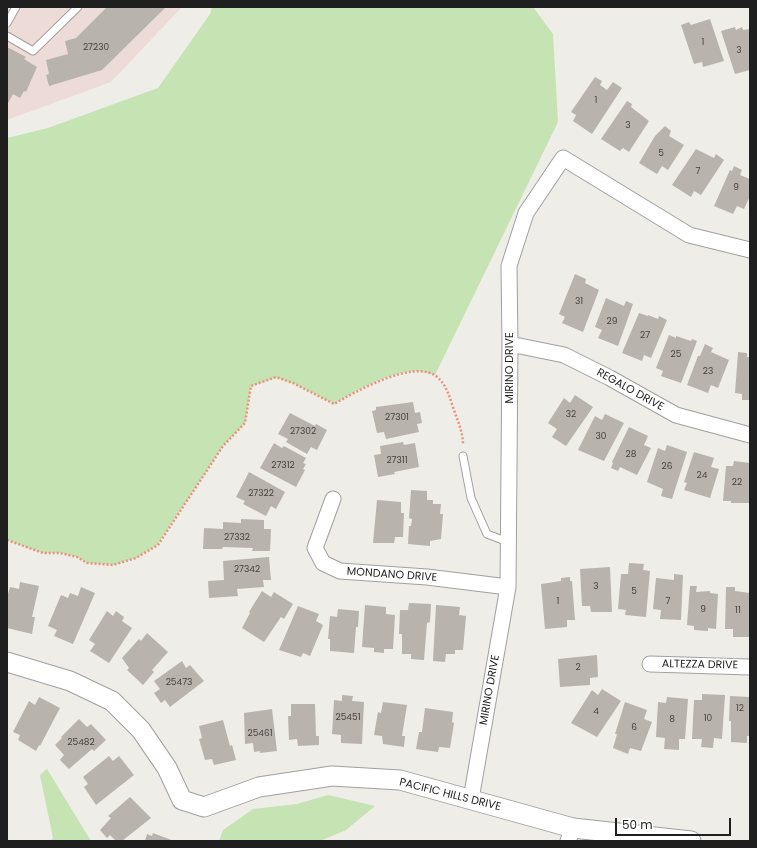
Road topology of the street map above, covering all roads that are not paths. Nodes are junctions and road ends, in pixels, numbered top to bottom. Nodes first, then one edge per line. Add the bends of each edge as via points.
1 (16, 7) edge
2 (78, 7) edge
3 (7, 23) edge
4 (7, 36) edge
5 (750, 250) edge
6 (510, 344) junction
7 (750, 435) edge
8 (463, 456) road end
9 (333, 499) dead end
10 (508, 542) junction
11 (508, 587) junction
12 (7, 662) edge
13 (650, 664) dead end
14 (750, 667) edge
15 (471, 799) junction
16 (571, 834) edge
17 (691, 841) edge

1 - 3 lane
2 - 4 lane via 33,51
5 - 6 street, MIRINO DRIVE via 689,236 563,158 526,213 509,266
6 - 7 street, REGALO DRIVE via 564,355 676,415
6 - 10 street, MIRINO DRIVE
8 - 10 lane via 471,498 486,534
9 - 11 street, MONDANO DRIVE via 316,548 323,563 340,571 427,577
10 - 11 street, MIRINO DRIVE
11 - 15 street, MIRINO DRIVE
12 - 15 street, PACIFIC HILLS DRIVE via 70,681 112,701 141,730 168,768 182,800 204,807 259,787 332,776 400,780
13 - 14 street, ALTEZZA DRIVE
15 - 16 street, PACIFIC HILLS DRIVE
16 - 17 street, PACIFIC HILLS DRIVE

